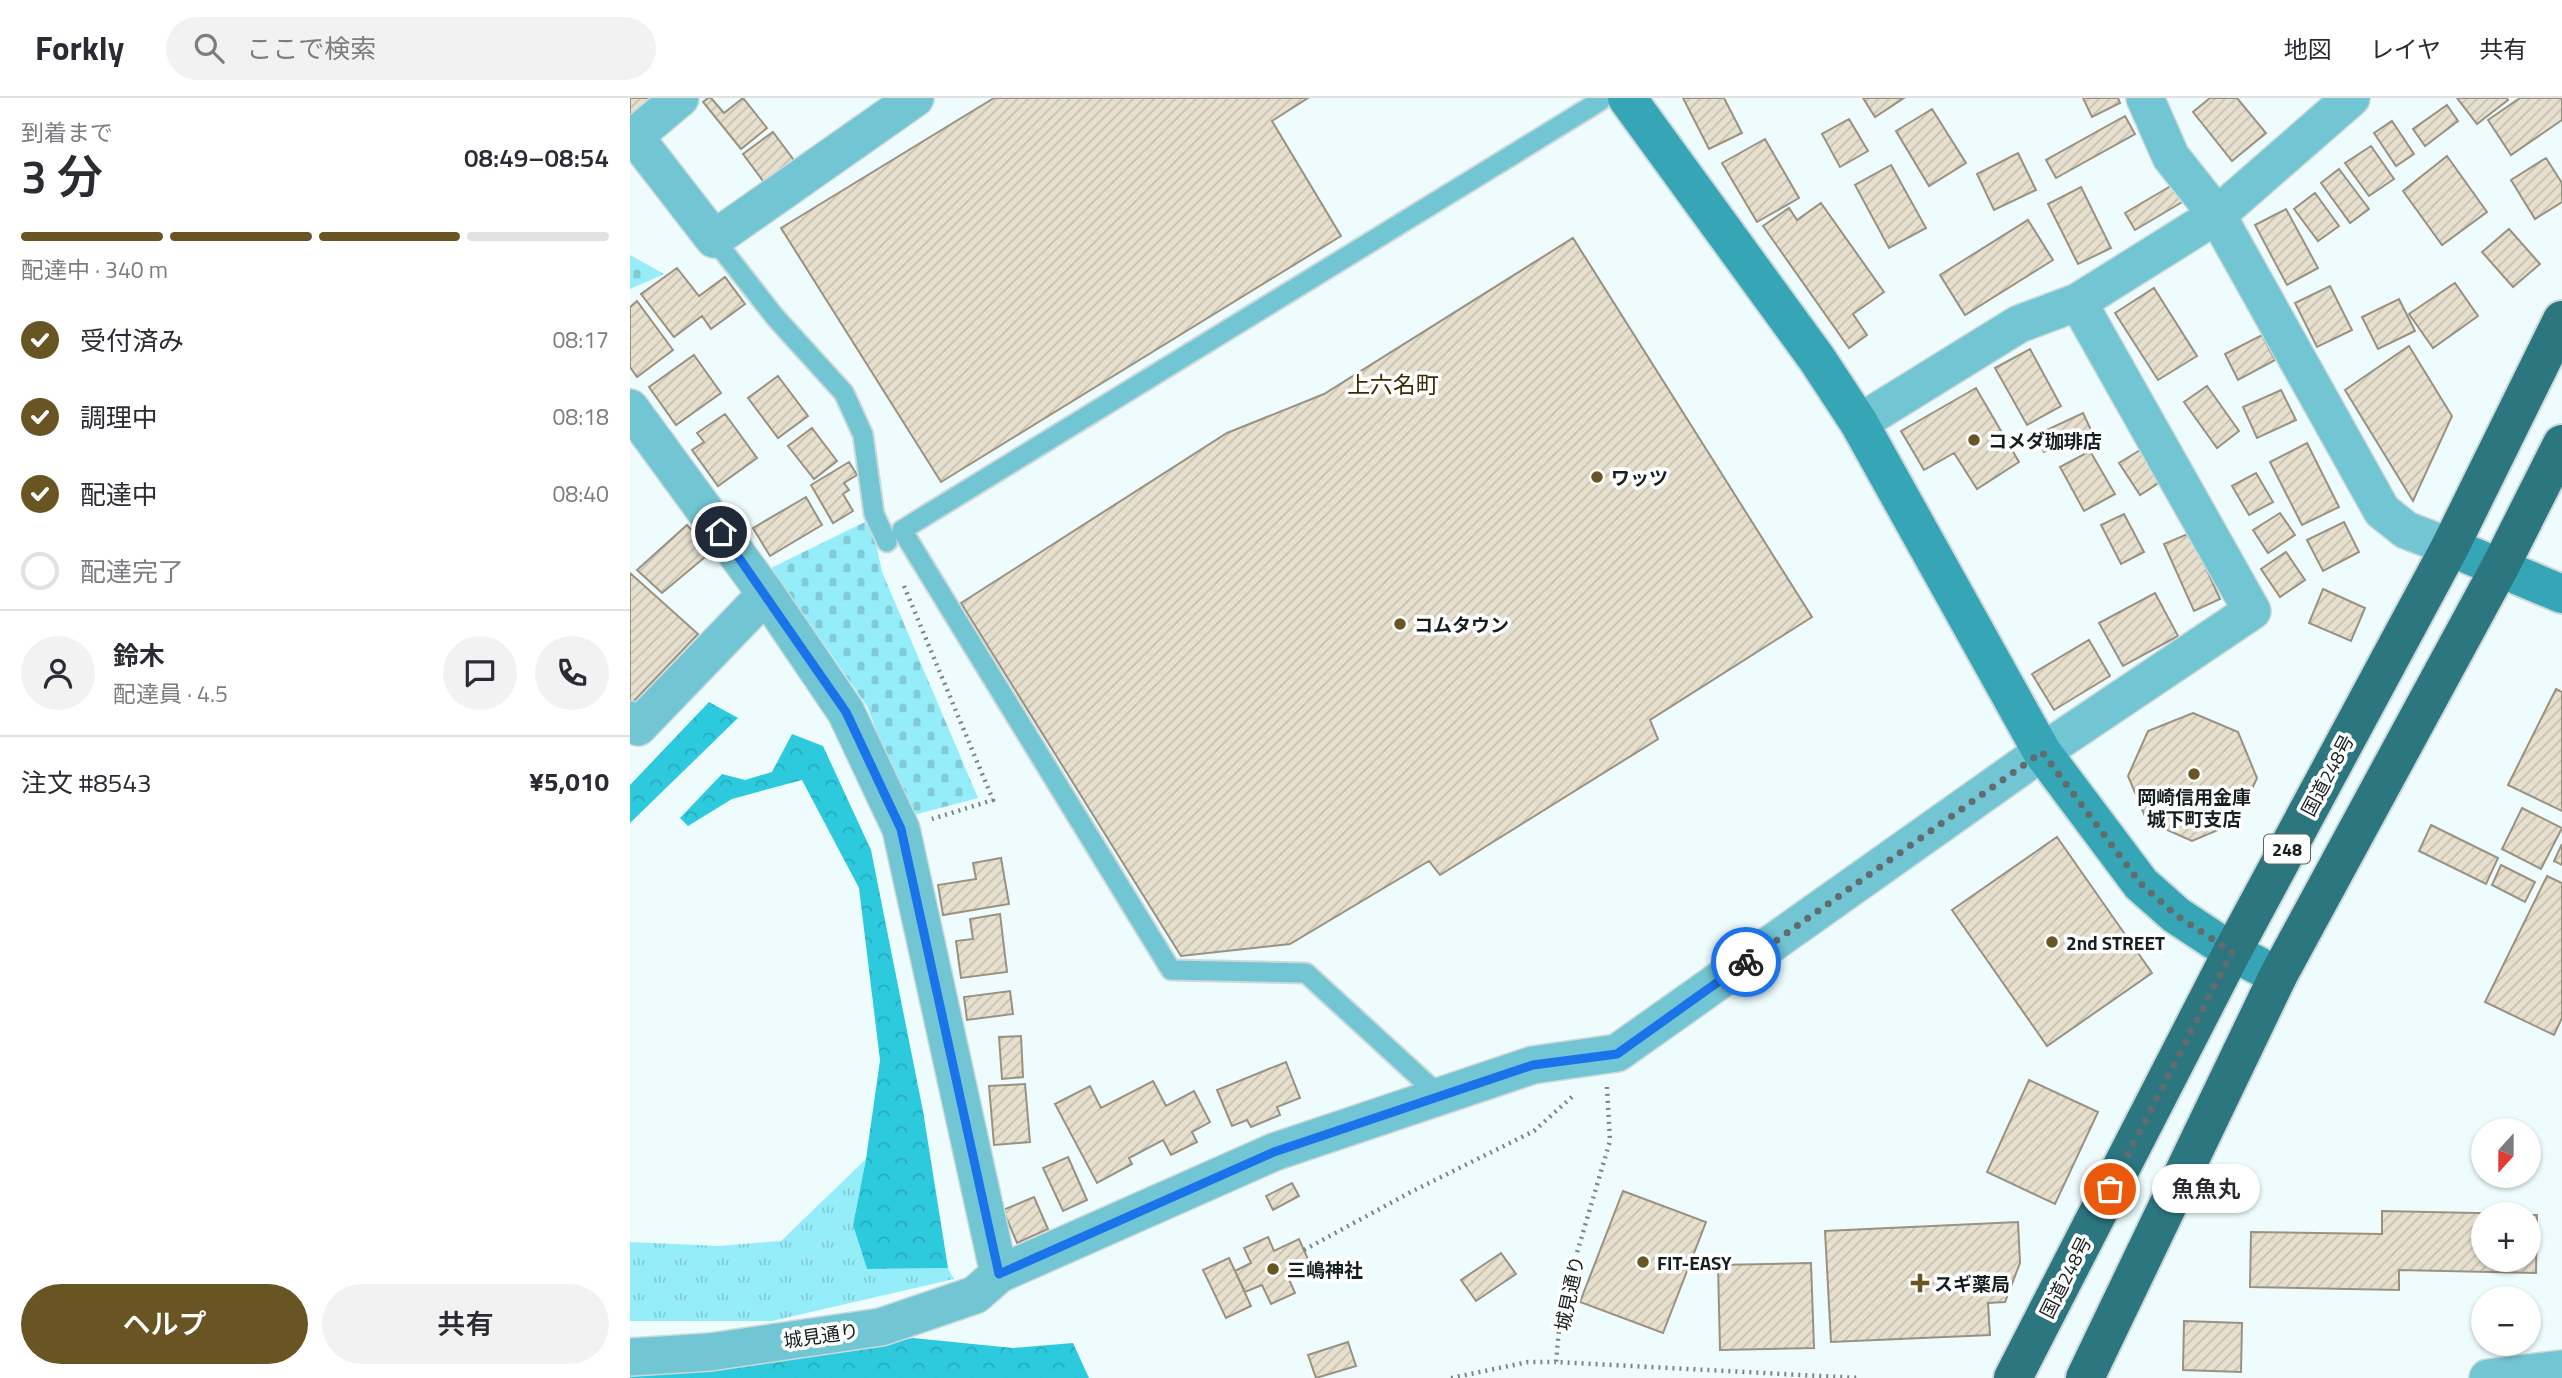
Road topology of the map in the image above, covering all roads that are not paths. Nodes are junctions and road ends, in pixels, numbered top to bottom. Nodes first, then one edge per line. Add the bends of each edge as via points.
1 (680, 98) edge
2 (915, 98) edge
3 (1598, 98) edge
4 (1627, 98) edge
5 (2145, 98) edge
6 (2351, 98) edge
7 (633, 138) edge
8 (2217, 215) junction
9 (714, 239) junction
10 (2078, 302) junction
11 (2562, 320) edge
12 (630, 408) edge
13 (1859, 423) junction
14 (2562, 444) edge
15 (887, 542) road end
16 (2450, 547) junction
17 (2500, 567) junction
18 (766, 594) junction
19 (2562, 594) edge
20 (630, 720) edge
21 (2042, 752) junction
22 (2232, 952) junction
23 (2277, 976) junction
24 (1440, 1096) junction
25 (999, 1274) junction
26 (630, 1357) edge
27 (2562, 1369) edge
28 (2013, 1378) edge
29 (2085, 1378) edge
30 (2488, 1378) edge

1 - 7 street
2 - 9 street
3 - 24 lane via 1600,101 902,530 1171,971 1306,973
4 - 13 street
5 - 8 street via 2171,157
6 - 8 street
7 - 9 street
8 - 10 street
8 - 16 street via 2382,511 2406,530
9 - 15 lane via 775,317 844,393 863,435 874,514
10 - 13 street via 2019,324
10 - 21 street, 城見通り via 2252,611
11 - 16 highway, 国道248号 / 248
12 - 18 street
13 - 21 street
14 - 17 highway, 248
16 - 17 street
16 - 22 highway, 国道248号 / 248
17 - 19 street
17 - 23 highway, 248
18 - 20 street via 638,727
18 - 25 street via 846,712 901,829
21 - 22 street via 2141,884 2176,915
21 - 24 street, 城見通り via 1617,1054 1533,1065
22 - 23 street
22 - 28 highway, 国道248号 / 248
23 - 29 highway, 248
24 - 25 street, 城見通り via 1274,1152
25 - 26 street, 城見通り via 975,1295 881,1327 710,1352
27 - 30 street

